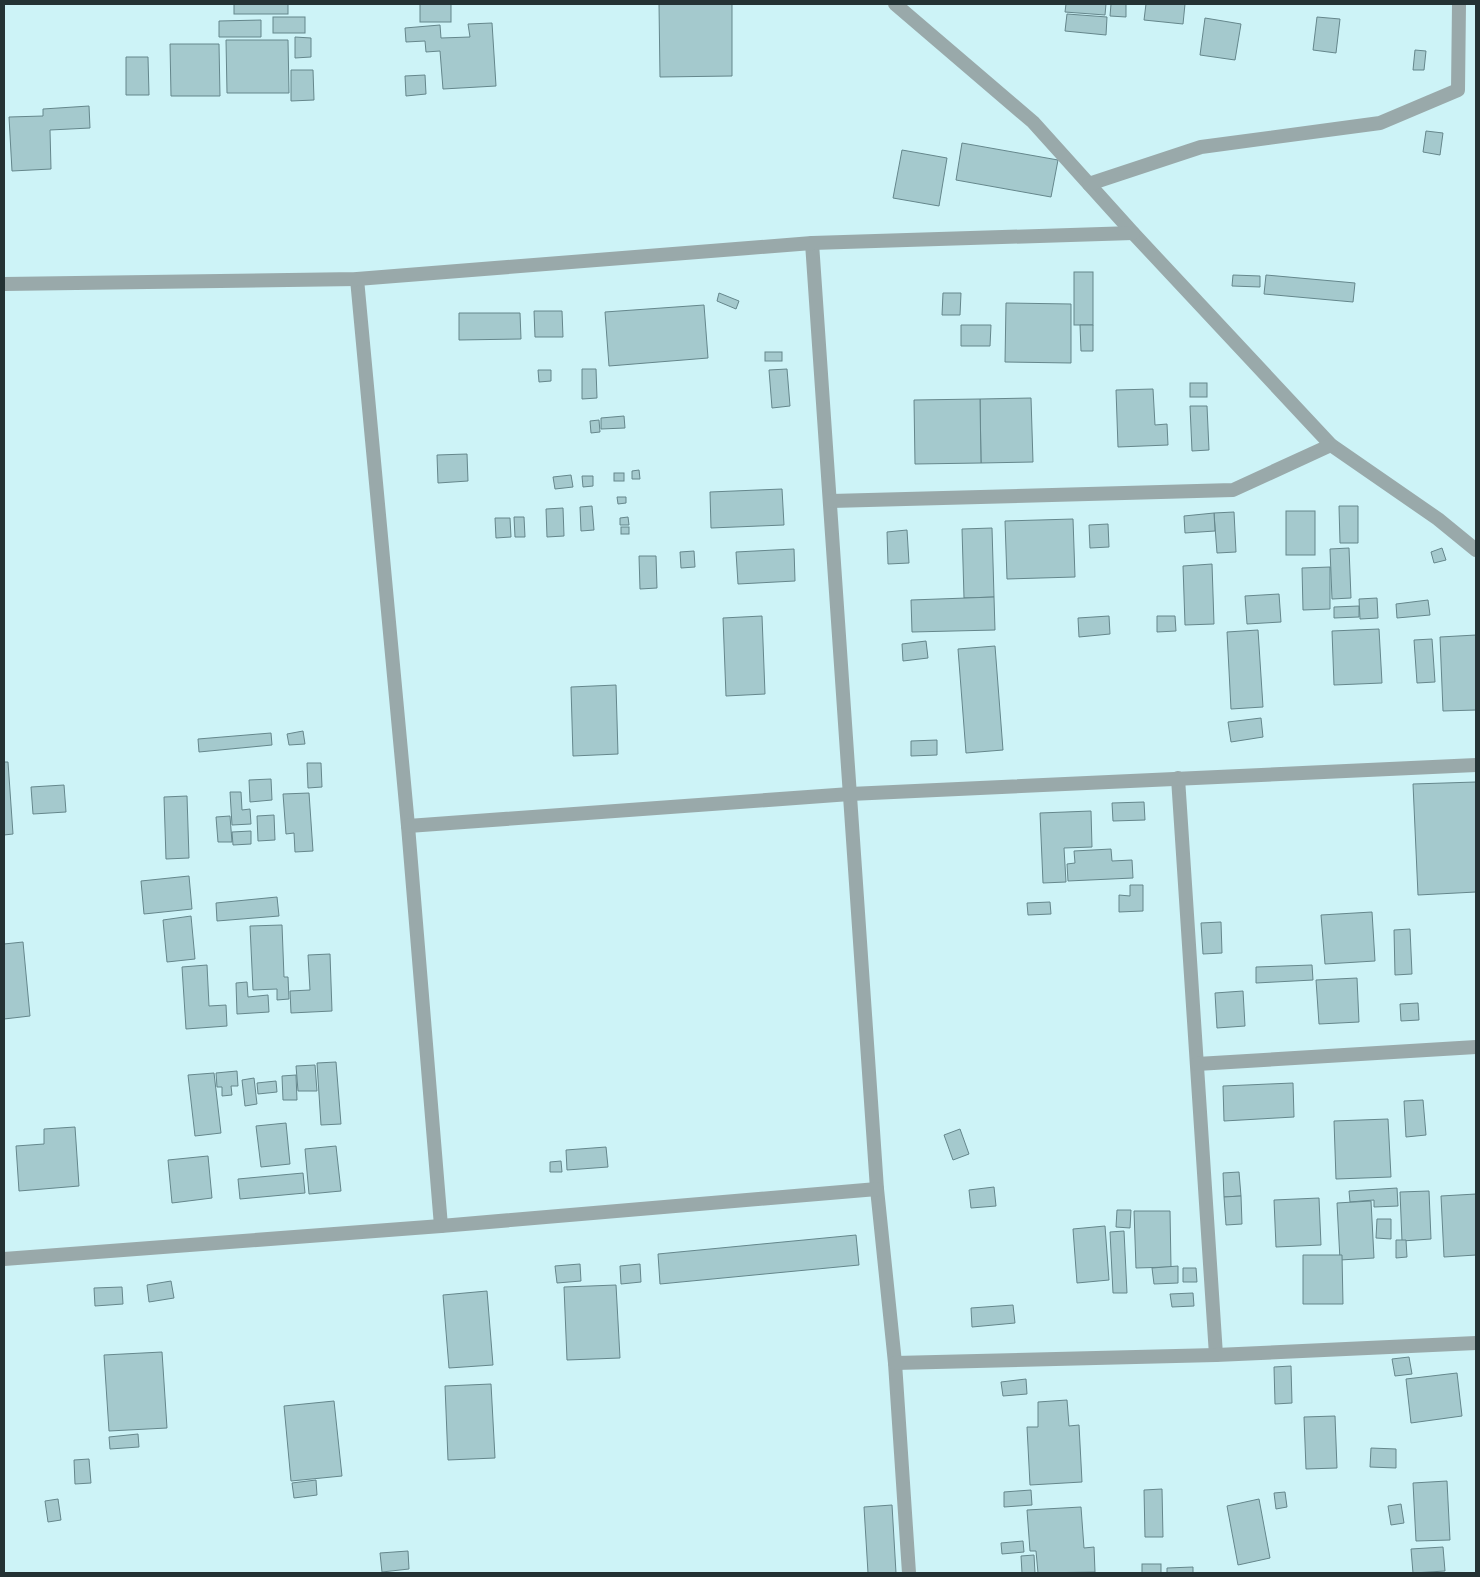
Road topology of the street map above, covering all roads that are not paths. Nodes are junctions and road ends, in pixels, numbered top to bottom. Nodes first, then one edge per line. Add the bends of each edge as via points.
1 (895, 4) edge
2 (1459, 4) edge
3 (1089, 184) junction
4 (1133, 233) junction
5 (812, 243) junction
6 (357, 279) junction
7 (4, 284) edge
8 (1331, 445) junction
9 (831, 501) junction
10 (1476, 550) edge
11 (1476, 765) edge
12 (1178, 778) junction
13 (850, 794) junction
14 (408, 826) junction
15 (1476, 1046) edge
16 (1197, 1064) junction
17 (877, 1189) junction
18 (441, 1226) junction
19 (4, 1259) edge
20 (1476, 1343) edge
21 (1216, 1355) junction
22 (896, 1363) junction
23 (909, 1573) edge

1 - 3 street via 1033,122
2 - 3 street via 1458,90 1380,123 1201,147
3 - 4 street
4 - 5 street
4 - 8 street
5 - 6 street
5 - 9 street
6 - 7 street
6 - 14 street
8 - 9 street via 1233,490
8 - 10 street via 1438,519
9 - 13 street
11 - 12 street
12 - 13 street
12 - 16 street
13 - 14 street
13 - 17 street
14 - 18 street
15 - 16 street
16 - 21 street
17 - 18 street
17 - 22 street
18 - 19 street
20 - 21 street
21 - 22 street
22 - 23 street

